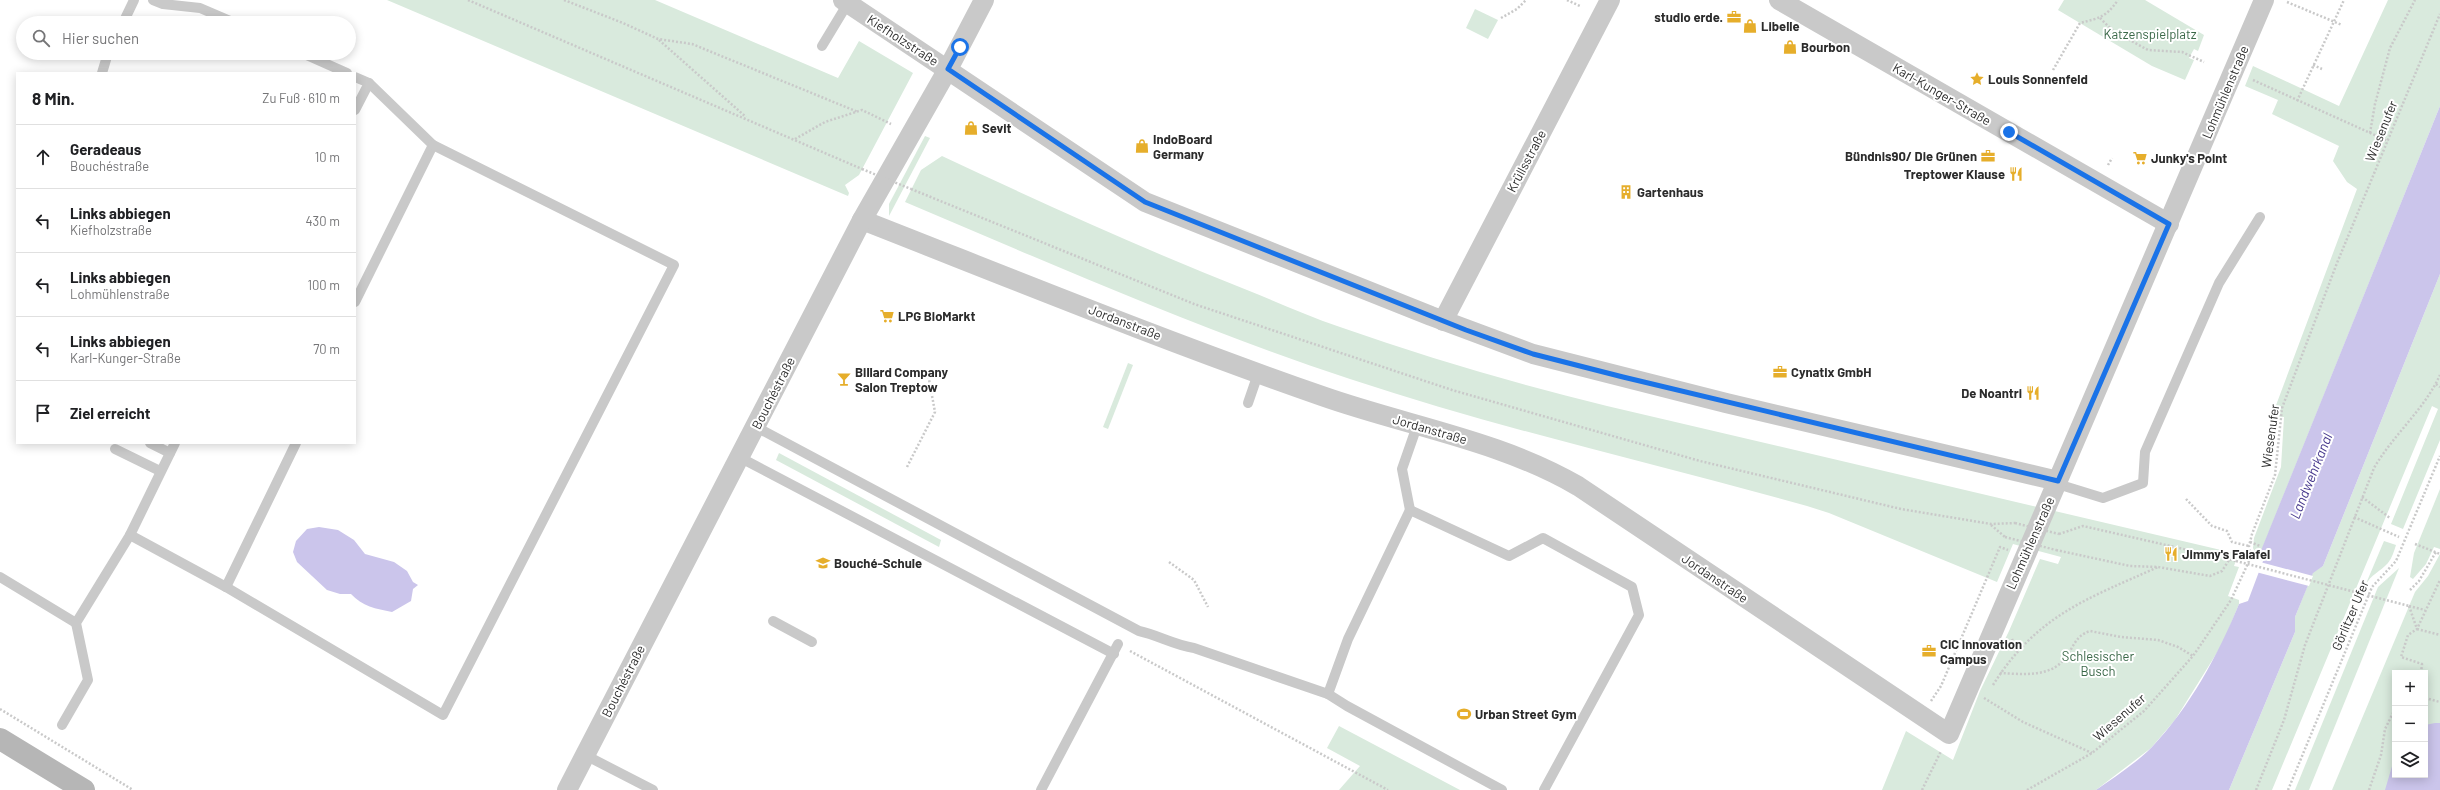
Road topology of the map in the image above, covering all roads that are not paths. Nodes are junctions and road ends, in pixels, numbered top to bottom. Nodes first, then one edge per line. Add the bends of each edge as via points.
1 (134, 0) edge
2 (153, 0) edge
3 (984, 0) edge
4 (1610, 0) edge
5 (1779, 0) edge
6 (2264, 0) edge
7 (846, 2) edge
8 (126, 16) edge
9 (219, 16) edge
10 (822, 46) dead end
11 (106, 60) edge
12 (318, 60) edge
13 (948, 69) junction
14 (102, 72) edge
15 (345, 72) edge
16 (356, 77) edge
17 (369, 83) junction
18 (356, 108) edge
19 (433, 145) junction
20 (2260, 217) dead end
21 (862, 220) junction
22 (2169, 224) junction
23 (356, 300) edge
24 (1443, 321) junction
25 (1258, 374) junction
26 (1248, 402) dead end
27 (1417, 426) junction
28 (756, 427) junction
29 (152, 444) edge
30 (174, 444) edge
31 (296, 444) edge
32 (115, 450) dead end
33 (170, 453) junction
34 (739, 457) junction
35 (160, 471) junction
36 (2058, 481) junction
37 (1410, 510) junction
38 (130, 535) junction
39 (0, 577) edge
40 (226, 586) junction
41 (773, 621) dead end
42 (76, 623) junction
43 (812, 642) dead end
44 (1328, 694) junction
45 (62, 725) dead end
46 (1949, 734) joint
47 (0, 739) edge
48 (585, 755) junction
49 (84, 790) edge
50 (567, 790) edge
51 (653, 790) edge
52 (1041, 790) edge
53 (1502, 790) edge
54 (1544, 790) edge

1 - 8 lane
2 - 9 lane via 163,4 200,8
3 - 13 street, Bouchéstraße
4 - 24 street, Krüllsstraße
5 - 22 street, Karl-Kunger-Straße
6 - 22 street, Lohmühlenstraße
7 - 10 lane
7 - 13 street, Kiefholzstraße
11 - 14 lane
12 - 15 lane
13 - 21 street, Bouchéstraße
13 - 24 street, Kiefholzstraße via 1145,202
16 - 17 lane
17 - 18 lane
17 - 19 lane
19 - 23 lane
19 - 40 lane via 674,265 443,715
20 - 36 lane via 2219,283 2145,452 2143,483 2103,498 2064,486
21 - 25 street, Jordanstraße
21 - 28 street, Bouchéstraße
22 - 36 street, Lohmühlenstraße
24 - 36 street, Kiefholzstraße via 1540,356 1726,403
25 - 26 lane
25 - 27 street, Jordanstraße
27 - 37 lane via 1402,469
27 - 46 street, Jordanstraße via 1512,454 1548,469 1578,486
28 - 34 street, Bouchéstraße
28 - 44 lane via 1139,632 1154,634 1175,645 1194,648
29 - 33 lane
30 - 33 lane
31 - 40 lane
32 - 35 lane
33 - 35 lane
34 - 48 street, Bouchéstraße
34 - 52 lane via 1116,649
35 - 38 lane
36 - 46 street, Lohmühlenstraße via 2024,554
37 - 44 lane via 1348,638
37 - 54 lane via 1509,556 1543,538 1632,587 1639,615
38 - 40 lane
38 - 42 lane
39 - 42 lane
41 - 43 lane
42 - 45 lane via 88,680
44 - 53 lane
47 - 49 main road
48 - 50 street, Bouchéstraße
48 - 51 lane

